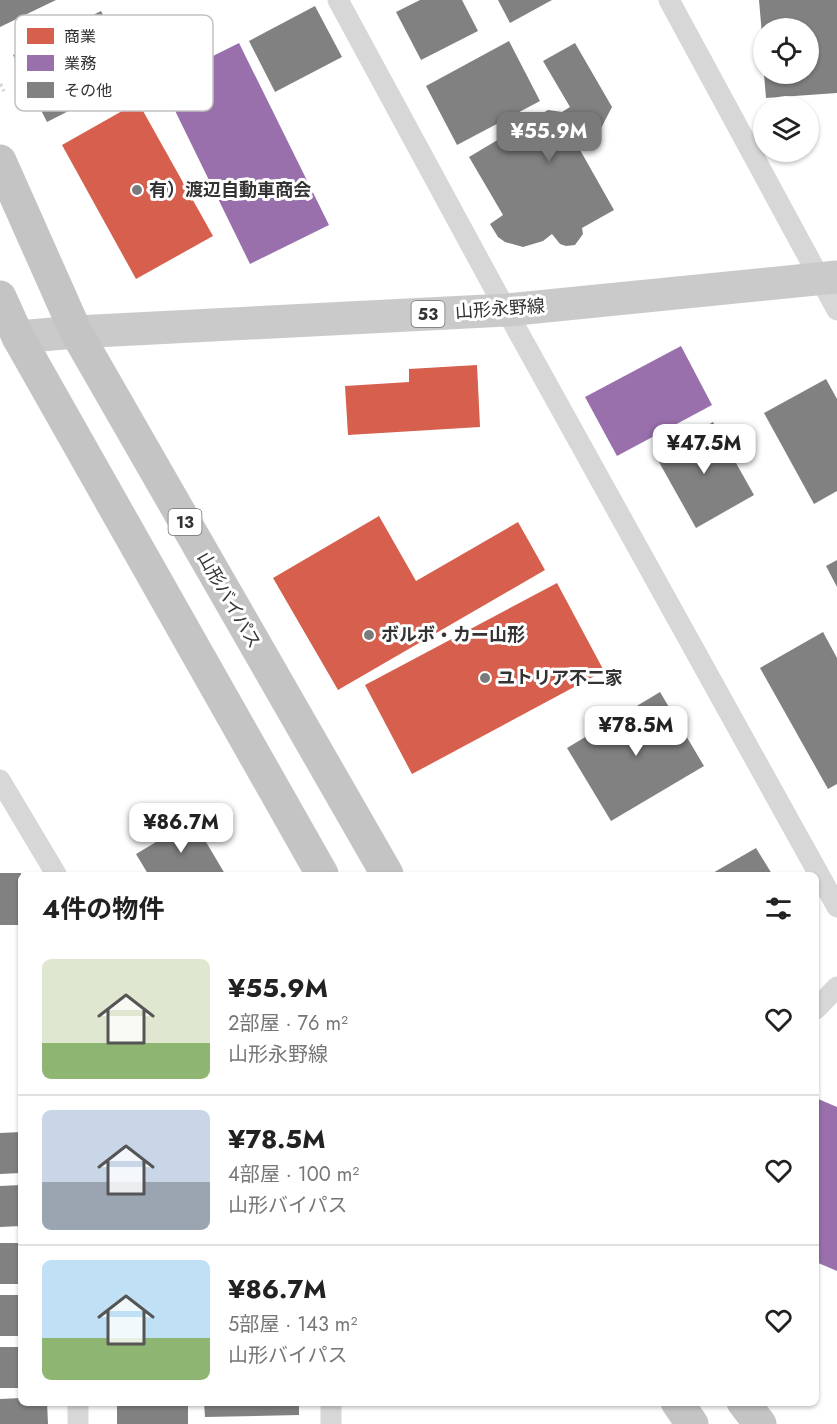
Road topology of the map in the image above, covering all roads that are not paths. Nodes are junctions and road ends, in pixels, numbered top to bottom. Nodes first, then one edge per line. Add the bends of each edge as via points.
1 (338, 0) edge
2 (669, 0) edge
3 (0, 161) edge
4 (828, 278) edge
5 (0, 297) edge
6 (506, 310) junction
7 (837, 310) edge
8 (76, 332) junction
9 (18, 337) junction
10 (0, 780) edge
11 (55, 872) edge
12 (321, 872) edge
13 (386, 872) edge
14 (818, 872) edge
15 (819, 875) edge
16 (837, 907) edge
17 (837, 987) edge
18 (819, 1006) edge
19 (78, 1406) edge
20 (331, 1406) edge
21 (680, 1406) edge
22 (746, 1406) edge
23 (78, 1424) edge
24 (331, 1424) edge
25 (692, 1424) edge
26 (760, 1424) edge

1 - 6 lane
2 - 4 lane
3 - 8 highway, 山形バイパス / 13
4 - 6 main road, 山形永野線 / 53
4 - 7 lane
5 - 9 highway
6 - 8 main road, 山形永野線 / 53
6 - 14 lane
8 - 9 main road, 山形永野線 / 53
8 - 13 highway, 山形バイパス / 13
9 - 12 highway
10 - 11 lane
15 - 16 lane
17 - 18 lane
19 - 23 lane
20 - 24 lane
21 - 25 highway
22 - 26 highway

